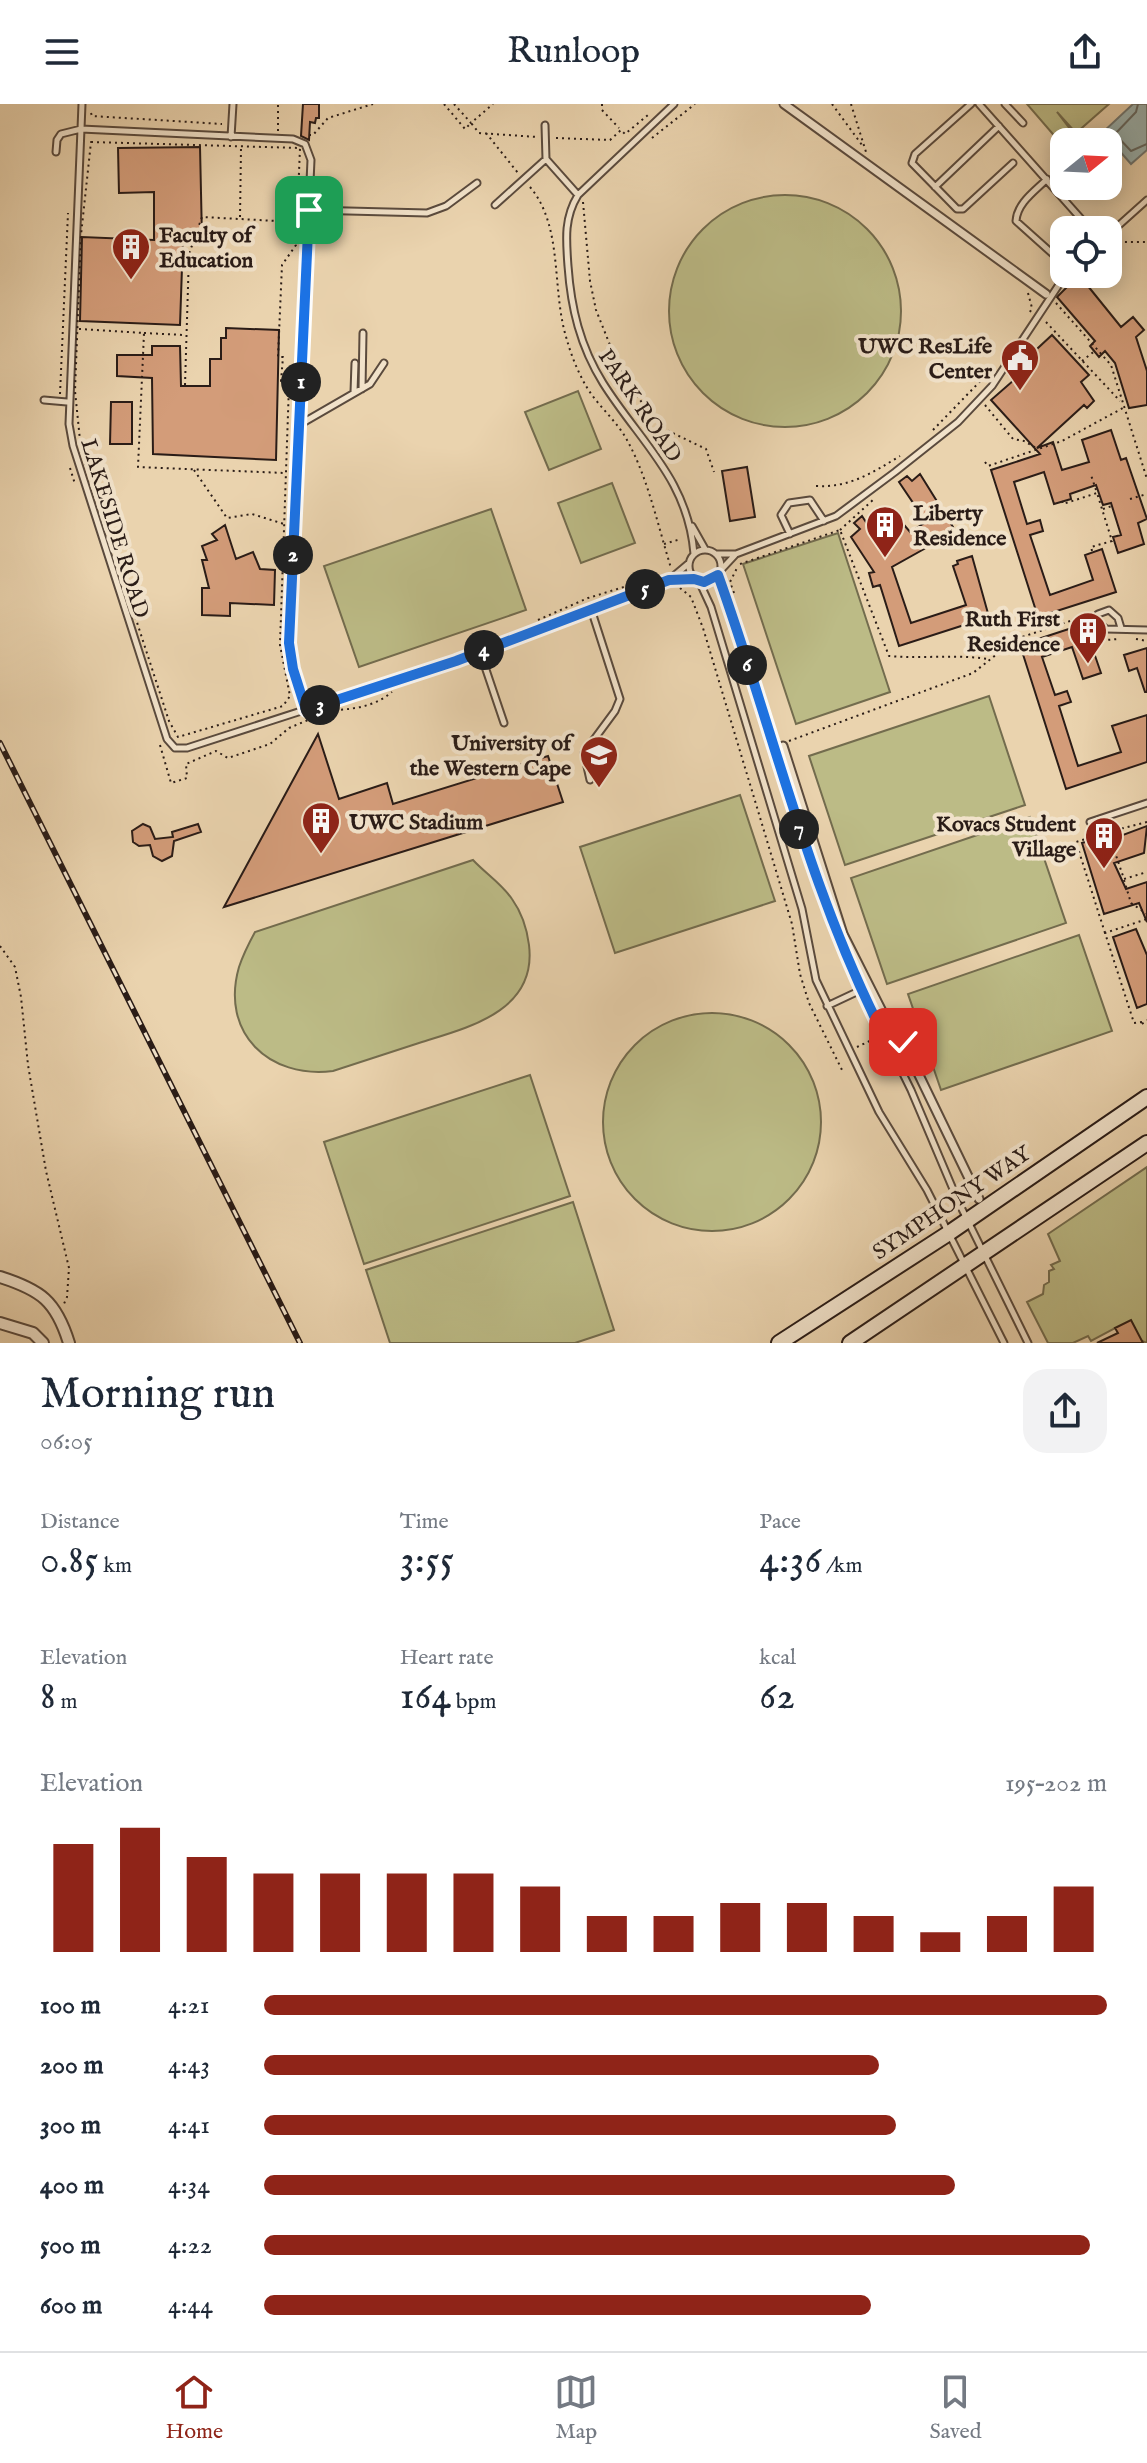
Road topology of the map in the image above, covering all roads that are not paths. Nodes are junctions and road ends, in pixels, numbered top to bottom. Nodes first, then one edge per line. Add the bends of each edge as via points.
1 (82, 104) edge
2 (233, 104) edge
3 (674, 104) edge
4 (784, 104) edge
5 (971, 104) edge
6 (979, 104) edge
7 (1005, 104) edge
8 (1023, 123) dead end
9 (545, 125) dead end
10 (999, 126) junction
11 (81, 129) junction
12 (231, 137) junction
13 (56, 152) dead end
14 (546, 159) junction
15 (1013, 163) dead end
16 (1047, 179) junction
17 (477, 183) dead end
18 (935, 187) junction
19 (578, 195) junction
20 (1147, 200) edge
21 (495, 205) dead end
22 (309, 210) junction
23 (1079, 216) edge
24 (1122, 222) edge
25 (1050, 251) edge
26 (1057, 288) edge
27 (1046, 294) dead end
28 (363, 333) dead end
29 (355, 363) dead end
30 (384, 363) dead end
31 (362, 390) junction
32 (353, 393) junction
33 (44, 400) dead end
34 (64, 402) junction
35 (299, 425) junction
36 (824, 521) junction
37 (692, 526) junction
38 (790, 534) junction
39 (706, 550) junction
40 (694, 554) junction
41 (716, 554) junction
42 (736, 554) junction
43 (688, 564) junction
44 (719, 572) junction
45 (673, 578) junction
46 (696, 580) junction
47 (591, 609) junction
48 (1121, 628) junction
49 (1147, 630) edge
50 (480, 652) junction
51 (306, 710) junction
52 (504, 723) dead end
53 (783, 746) road end
54 (590, 780) dead end
55 (1147, 803) edge
56 (1090, 822) dead end
57 (861, 990) junction
58 (827, 1006) junction
59 (1147, 1097) edge
60 (1147, 1143) edge
61 (979, 1199) dead end
62 (967, 1220) junction
63 (949, 1233) junction
64 (985, 1254) junction
65 (966, 1266) junction
66 (0, 1277) edge
67 (0, 1323) edge
68 (43, 1343) edge
69 (69, 1343) edge
70 (779, 1343) edge
71 (850, 1343) edge
72 (1004, 1343) edge
73 (1028, 1343) edge

1 - 11 lane, LAKESIDE ROAD
2 - 12 lane
3 - 19 lane, PARK ROAD
4 - 27 street
5 - 18 lane via 915,154 912,163
6 - 10 lane
7 - 8 lane
9 - 14 lane
10 - 16 lane
10 - 18 lane
11 - 12 lane
11 - 13 lane via 61,134
11 - 34 lane, LAKESIDE ROAD
12 - 22 lane via 305,144 311,160
14 - 19 lane
14 - 21 lane
15 - 18 lane via 963,209
16 - 23 lane
16 - 25 lane via 1024,202 1016,221
17 - 22 lane via 427,213
19 - 37 lane, PARK ROAD via 569,210 566,240 578,331 604,385 677,487
20 - 24 lane
22 - 35 lane
26 - 36 lane via 976,404 852,507
28 - 31 lane
29 - 32 lane
30 - 31 lane via 375,381
31 - 32 lane
32 - 35 lane
33 - 34 lane
34 - 51 lane, LAKESIDE ROAD via 73,446 167,739 175,748 187,748
35 - 51 lane via 289,643
36 - 38 lane
36 - 38 lane via 810,500 789,503 781,515
37 - 39 lane, PARK ROAD
37 - 40 lane, PARK ROAD
38 - 42 lane
39 - 40 lane
39 - 41 lane
40 - 43 lane
41 - 42 lane
41 - 44 lane
42 - 44 lane
43 - 45 lane
43 - 46 lane
44 - 46 lane via 710,582
44 - 57 lane via 818,888
45 - 46 lane
45 - 47 lane
46 - 58 lane via 711,607
47 - 50 lane
47 - 54 lane via 620,699 584,753
48 - 48 lane via 1102,627 1098,614 1109,610
48 - 49 lane
50 - 51 lane
50 - 52 lane
53 - 61 street via 843,934 899,1045 903,1042
55 - 56 lane
57 - 58 lane
57 - 62 lane
58 - 63 lane via 879,1112
59 - 62 main road, SYMPHONY WAY
60 - 64 main road
62 - 63 main road, SYMPHONY WAY
62 - 64 lane
63 - 65 lane
63 - 70 main road, SYMPHONY WAY
64 - 65 main road
64 - 73 lane
65 - 71 main road
65 - 72 lane
66 - 69 street via 41,1294 58,1315
67 - 68 street via 33,1333

